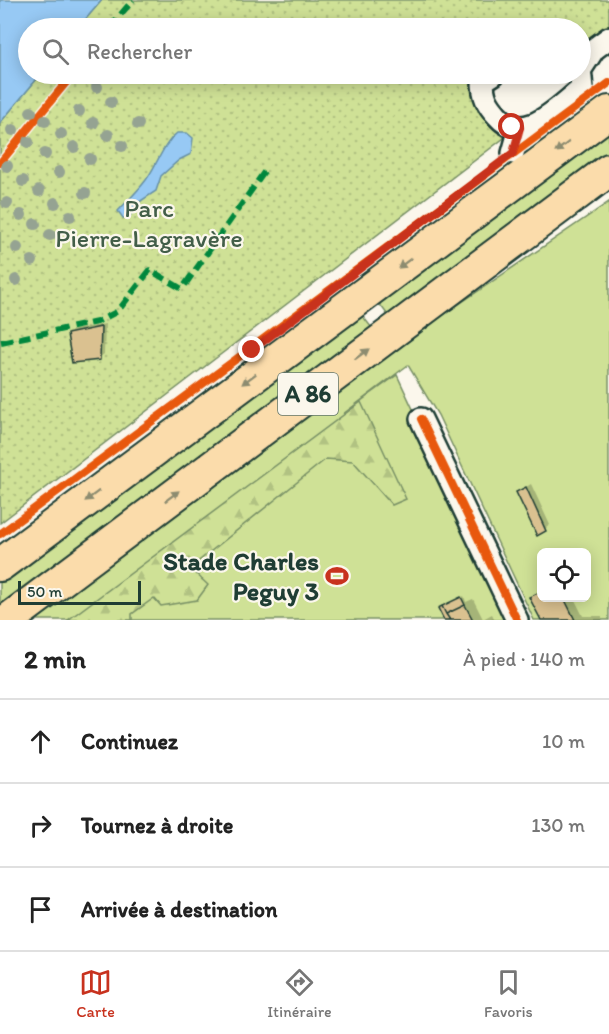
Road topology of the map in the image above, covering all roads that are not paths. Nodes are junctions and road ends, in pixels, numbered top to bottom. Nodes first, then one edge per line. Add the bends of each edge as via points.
1 (483, 84) edge
2 (583, 84) edge
3 (609, 112) edge
4 (520, 128) junction
5 (513, 153) dead end
6 (609, 170) edge
7 (609, 195) edge
8 (508, 246) junction
9 (421, 419) dead end
10 (0, 565) edge
11 (8, 620) edge
12 (517, 620) edge

1 - 4 street via 486,102 503,122
2 - 4 street via 582,89 529,128
3 -> 10 highway, A 86
4 - 5 street
6 - 8 highway, A 86
7 - 8 highway via 526,249
11 -> 8 highway, A 86
9 - 12 street

